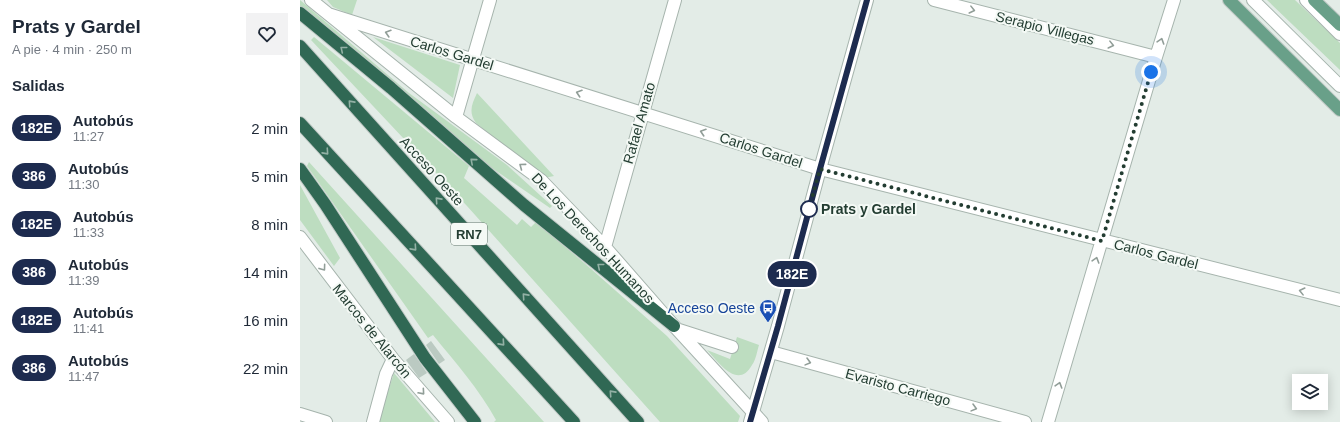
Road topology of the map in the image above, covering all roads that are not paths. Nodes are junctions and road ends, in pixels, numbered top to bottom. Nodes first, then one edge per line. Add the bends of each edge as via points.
1 (311, 0) edge
2 (490, 0) edge
3 (675, 0) edge
4 (867, 0) edge
5 (934, 0) edge
6 (1174, 0) edge
7 (1229, 0) edge
8 (1252, 0) edge
9 (1306, 0) edge
10 (1314, 0) edge
11 (300, 13) edge
12 (328, 14) junction
13 (1340, 25) edge
14 (1340, 34) edge
15 (300, 46) edge
16 (1156, 57) junction
17 (473, 59) junction
18 (1340, 86) edge
19 (1340, 110) edge
20 (642, 112) junction
21 (456, 117) junction
22 (300, 123) edge
23 (300, 168) edge
24 (820, 169) junction
25 (300, 237) edge
26 (1102, 241) junction
27 (604, 247) junction
28 (1340, 300) edge
29 (676, 328) junction
30 (732, 346) dead end
31 (770, 352) junction
32 (393, 359) junction
33 (300, 414) edge
34 (752, 417) edge
35 (326, 422) edge
36 (373, 422) edge
37 (448, 422) edge
38 (475, 422) edge
39 (574, 422) edge
40 (638, 422) edge
41 (762, 422) edge
42 (1025, 422) edge
43 (1048, 422) edge

1 - 12 street, De Los Derechos Humanos
2 - 17 street
3 - 20 street, Rafael Amato
4 - 24 street
5 -> 16 street, Serapio Villegas
16 -> 6 street
7 - 19 main road
8 - 18 street
9 - 14 street
10 - 13 main road
29 -> 11 highway via 524,205 391,88
17 -> 12 street, Carlos Gardel
12 - 21 street, De Los Derechos Humanos
40 -> 15 highway, Acceso Oeste / RN7
16 - 26 street
20 -> 17 street, Carlos Gardel
17 - 21 street
24 -> 20 street, Carlos Gardel
20 - 27 street, Rafael Amato
27 -> 21 street, De Los Derechos Humanos via 541,180
22 -> 39 highway
23 - 38 highway via 425,358
24 - 26 street, Carlos Gardel
24 - 31 street
25 -> 32 street, Marcos de Alarcón
28 -> 26 street, Carlos Gardel
43 -> 26 street
27 - 29 street, De Los Derechos Humanos
29 - 30 street
29 - 34 street, De Los Derechos Humanos
31 - 34 street
31 -> 42 street, Evaristo Carriego
32 - 36 street via 386,374
32 -> 37 street, Marcos de Alarcón
33 - 35 street
34 - 41 street, De Los Derechos Humanos

